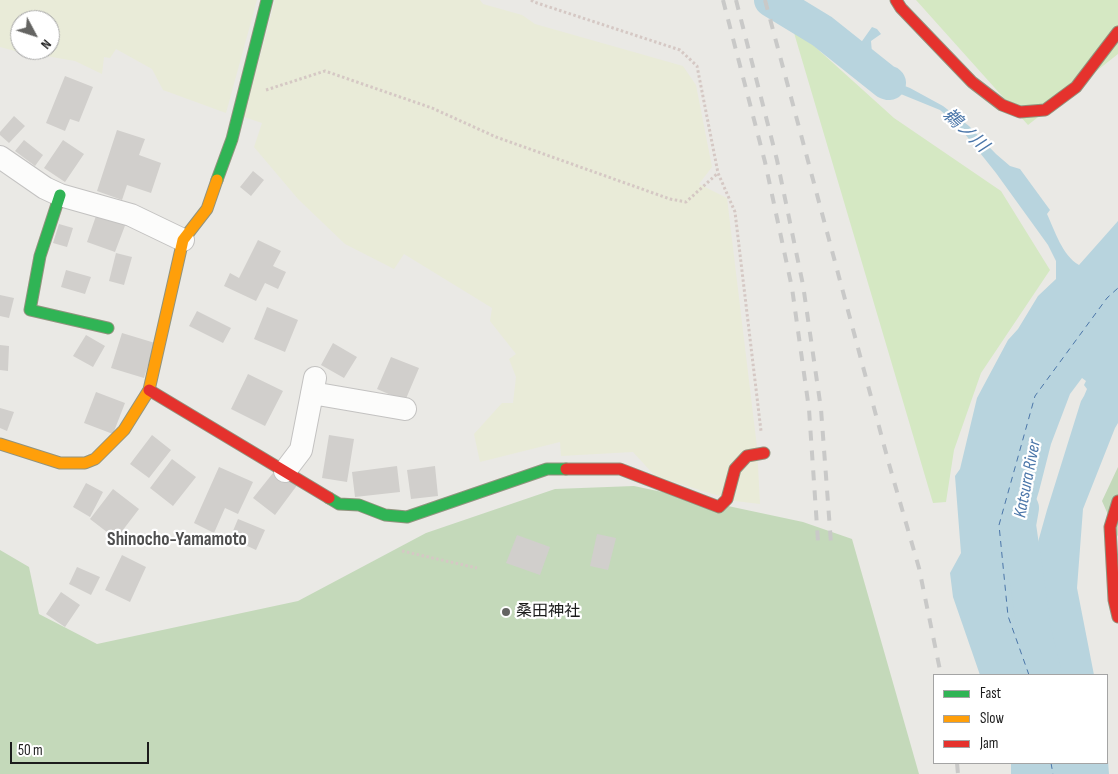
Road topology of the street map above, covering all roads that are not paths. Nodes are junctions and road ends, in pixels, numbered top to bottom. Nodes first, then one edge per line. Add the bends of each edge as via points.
1 (267, 0) edge
2 (894, 3) edge
3 (1118, 32) edge
4 (0, 157) edge
5 (60, 195) junction
6 (183, 240) junction
7 (108, 328) dead end
8 (148, 390) junction
9 (405, 409) dead end
10 (0, 444) edge
11 (764, 453) road end
12 (285, 471) junction
13 (1118, 501) edge
14 (1118, 617) edge

1 - 6 street via 232,139 207,209
2 - 3 street via 972,82 1002,105 1020,112 1045,110 1076,87
4 - 5 street
5 - 6 street via 131,215
5 - 7 street via 40,256 30,310
6 - 8 street
8 - 10 street via 124,430 95,459 85,463 60,463
8 - 12 street
9 - 12 street via 313,385 301,450
11 - 12 street via 747,456 735,469 727,499 720,507 620,468 547,469 407,517 385,515 359,504 340,504
13 - 14 street via 1110,528

